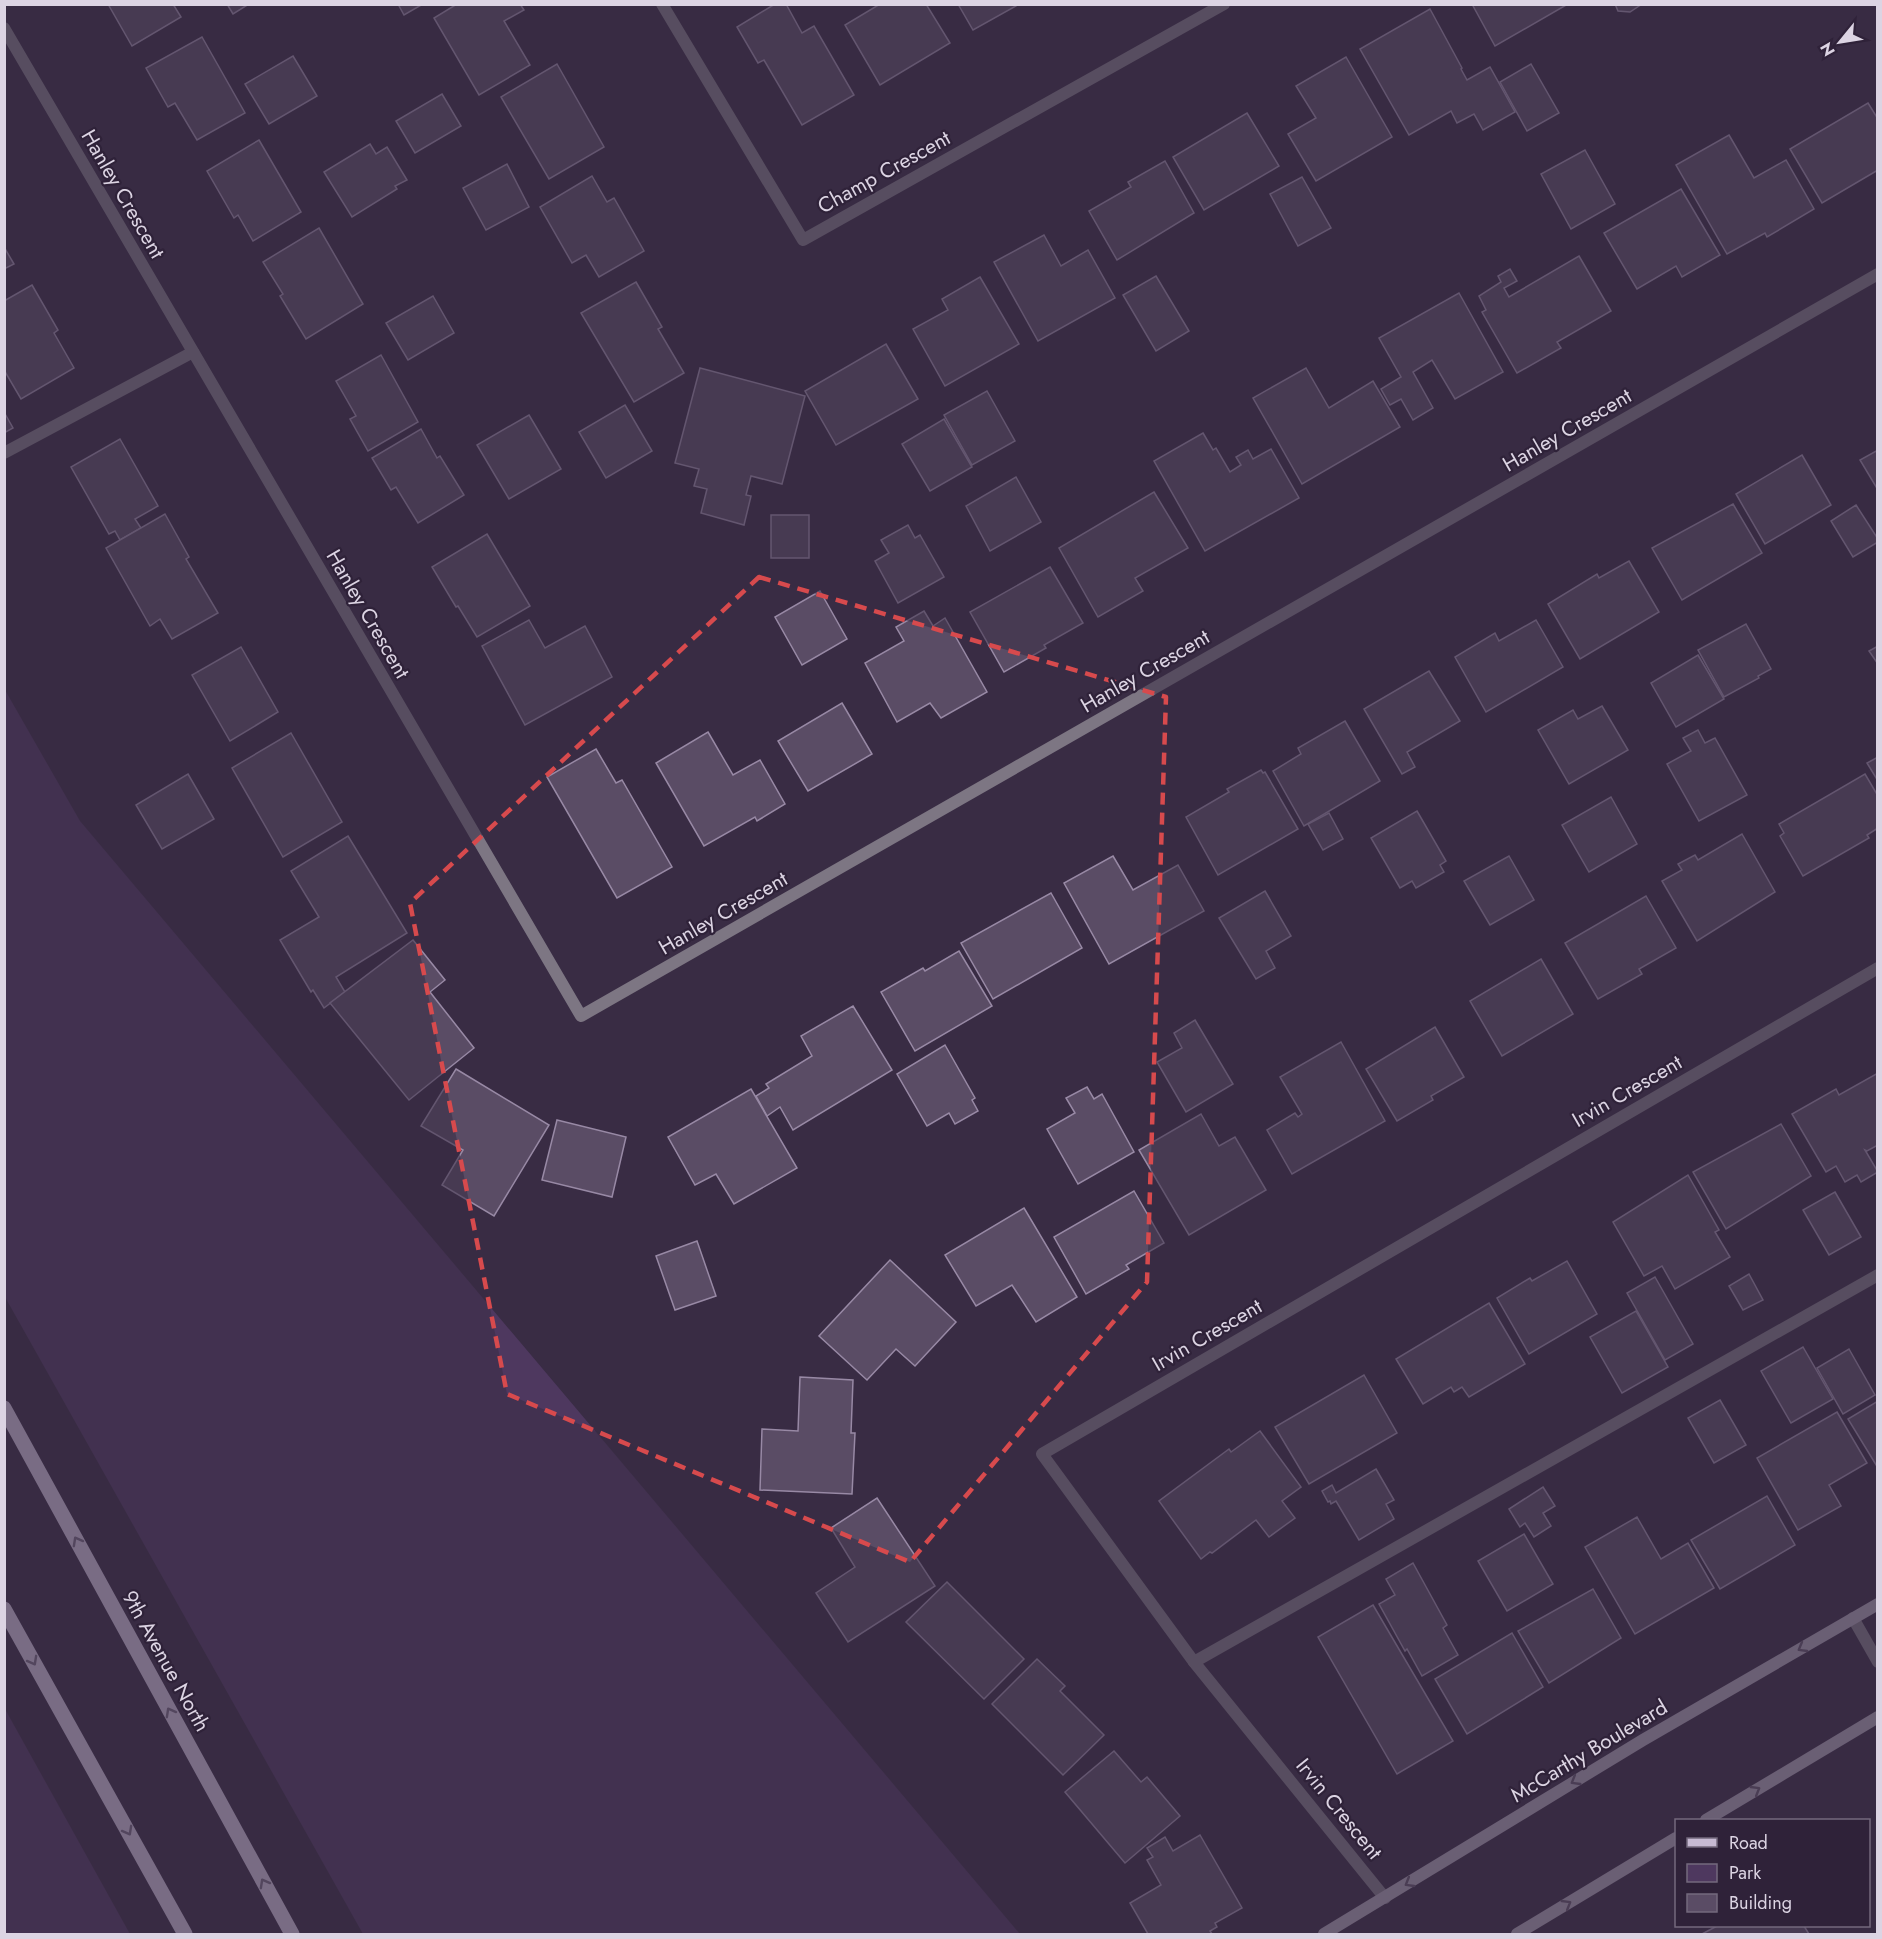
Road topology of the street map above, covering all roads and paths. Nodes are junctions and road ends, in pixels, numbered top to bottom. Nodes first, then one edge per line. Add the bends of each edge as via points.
1 (662, 4) edge
2 (1224, 4) edge
3 (4, 28) edge
4 (1878, 274) edge
5 (193, 352) junction
6 (4, 453) edge
7 (1878, 968) edge
8 (1878, 1275) edge
9 (4, 1408) edge
10 (1878, 1604) edge
11 (4, 1609) edge
12 (1852, 1618) junction
13 (1194, 1662) junction
14 (1878, 1662) edge
15 (1878, 1717) edge
16 (1709, 1819) edge
17 (1675, 1839) edge
18 (1385, 1898) junction
19 (186, 1935) edge
20 (291, 1935) edge
21 (1324, 1935) edge
22 (1517, 1935) edge

1 - 2 street, Champ Crescent via 804,240
3 - 5 street, Hanley Crescent
4 - 5 street, Hanley Crescent via 581,1016
5 - 6 street
7 - 13 street, Irvin Crescent via 1042,1454
8 - 13 street
20 -> 9 main road, 9th Avenue North
10 - 12 main road, McCarthy Boulevard
11 -> 19 main road
12 - 14 street
12 -> 18 main road, McCarthy Boulevard
13 - 18 street, Irvin Crescent
16 -> 15 main road
22 -> 17 main road
18 - 21 main road, McCarthy Boulevard

